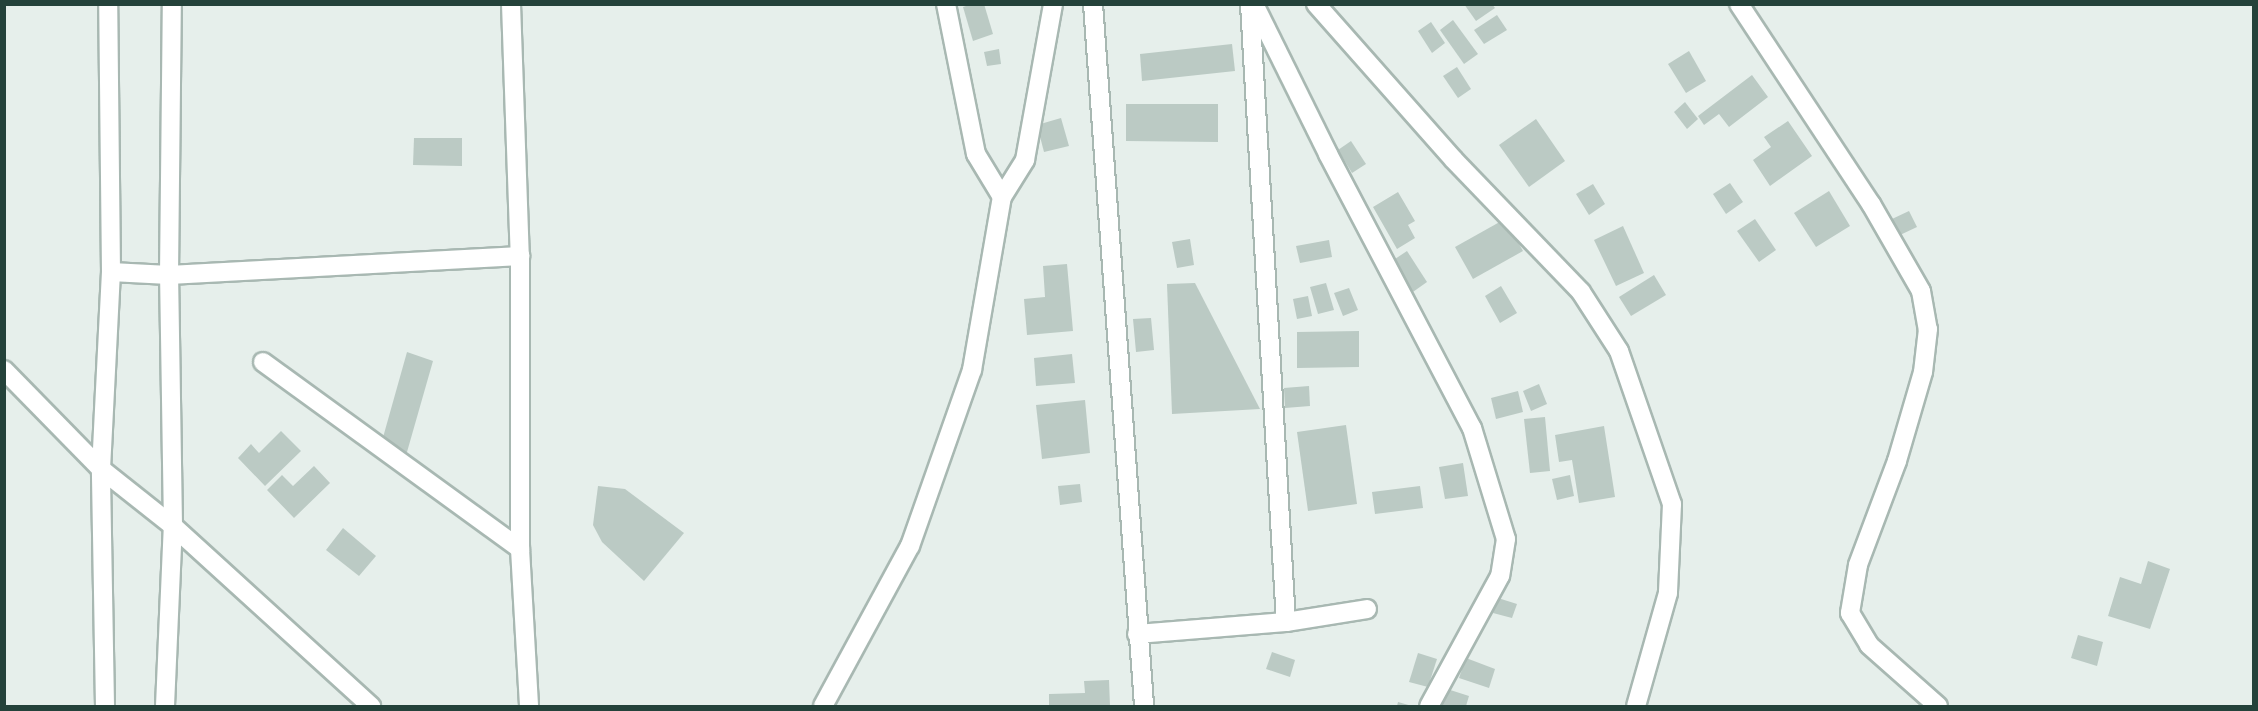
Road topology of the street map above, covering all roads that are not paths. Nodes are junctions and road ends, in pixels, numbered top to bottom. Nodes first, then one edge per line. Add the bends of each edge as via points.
1 (108, 4) edge
2 (172, 4) edge
3 (511, 4) edge
4 (946, 4) edge
5 (1053, 4) edge
6 (1093, 4) edge
7 (1252, 4) edge
8 (1316, 4) edge
9 (1739, 4) edge
10 (1002, 197) junction
11 (519, 256) junction
12 (111, 272) junction
13 (169, 275) junction
14 (263, 362) dead end
15 (4, 370) edge
16 (101, 469) junction
17 (173, 526) junction
18 (520, 549) junction
19 (1367, 609) dead end
20 (1286, 622) junction
21 (1137, 634) junction
22 (105, 706) edge
23 (165, 706) edge
24 (370, 706) edge
25 (529, 706) edge
26 (824, 706) edge
27 (1144, 706) edge
28 (1429, 706) edge
29 (1636, 706) edge
30 (1938, 706) edge

1 - 12 street
2 - 13 street
3 - 11 street
4 - 10 street via 976,154
5 - 10 street via 1025,160
6 - 21 street
7 - 20 street
7 - 28 street via 1473,428 1506,538 1500,576
8 - 29 street via 1454,160 1581,292 1619,351 1672,504 1668,593
9 - 30 street via 1871,204 1921,291 1928,329 1923,372 1897,461 1858,565 1850,613 1869,645
10 - 26 street via 968,381 910,546
11 - 13 street
11 - 18 street
12 - 13 street
12 - 16 street
13 - 17 street
14 - 18 street
15 - 16 street
16 - 17 street
16 - 22 street
17 - 23 street
17 - 24 street
18 - 25 street
19 - 20 street
20 - 21 street
21 - 27 street

